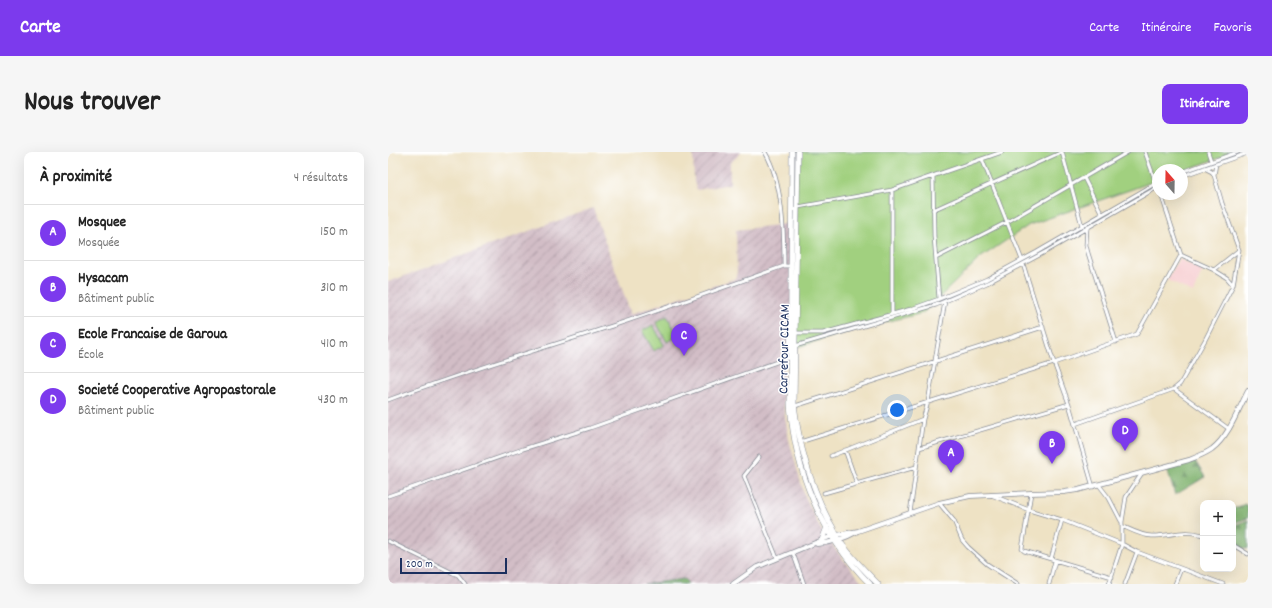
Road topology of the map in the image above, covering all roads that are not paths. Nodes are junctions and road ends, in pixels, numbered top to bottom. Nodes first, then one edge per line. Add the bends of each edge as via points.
1 (765, 152) edge
2 (792, 152) edge
3 (798, 152) edge
4 (1002, 152) edge
5 (1062, 152) edge
6 (1128, 152) edge
7 (1145, 152) edge
8 (1208, 152) edge
9 (1238, 152) edge
10 (1248, 153) edge
11 (982, 159) junction
12 (1211, 161) junction
13 (1216, 164) junction
14 (1204, 168) junction
15 (1152, 170) edge
16 (1188, 170) edge
17 (1188, 174) edge
18 (1214, 175) junction
19 (933, 176) junction
20 (1084, 178) junction
21 (992, 184) junction
22 (1072, 185) junction
23 (1152, 185) edge
24 (892, 190) junction
25 (1152, 190) edge
26 (1163, 200) edge
27 (798, 207) junction
28 (934, 210) junction
29 (1102, 214) junction
30 (1007, 222) junction
31 (1082, 226) junction
32 (1087, 227) junction
33 (1239, 250) junction
34 (1181, 255) junction
35 (936, 258) junction
36 (1023, 262) junction
37 (784, 266) junction
38 (792, 266) junction
39 (1214, 270) junction
40 (1233, 285) junction
41 (939, 300) junction
42 (945, 301) junction
43 (892, 314) junction
44 (1043, 327) junction
45 (796, 333) junction
46 (1116, 342) junction
47 (795, 346) junction
48 (791, 357) junction
49 (934, 362) junction
50 (1054, 362) junction
51 (1174, 389) junction
52 (1248, 391) edge
53 (388, 400) edge
54 (928, 402) junction
55 (1069, 404) junction
56 (795, 406) junction
57 (923, 419) junction
58 (1075, 424) junction
59 (1229, 429) junction
60 (800, 442) junction
61 (919, 448) junction
62 (845, 450) junction
63 (831, 456) dead end
64 (759, 457) dead end
65 (916, 467) junction
66 (1142, 473) junction
67 (857, 484) junction
68 (1099, 485) junction
69 (1093, 487) junction
70 (824, 493) dead end
71 (1031, 493) junction
72 (990, 495) junction
73 (388, 496) edge
74 (939, 503) junction
75 (1029, 510) junction
76 (910, 513) junction
77 (1062, 520) junction
78 (1122, 522) junction
79 (1122, 526) junction
80 (827, 527) junction
81 (1200, 534) edge
82 (835, 538) junction
83 (822, 540) junction
84 (388, 541) edge
85 (814, 544) junction
86 (1122, 544) junction
87 (1236, 547) edge
88 (1137, 552) junction
89 (793, 553) junction
90 (1248, 554) edge
91 (777, 558) junction
92 (1051, 559) junction
93 (1055, 561) junction
94 (1181, 569) junction
95 (1112, 577) junction
96 (465, 584) edge
97 (733, 584) edge
98 (804, 584) edge
99 (870, 584) edge
100 (878, 584) edge
101 (1018, 584) edge
102 (1049, 584) edge
103 (1109, 584) edge
104 (1125, 584) edge
105 (1175, 584) edge
106 (1223, 584) edge

1 - 37 street via 776,177 782,215
2 - 38 main road
3 - 27 main road, Carrefour CICAM
4 - 11 street
5 - 21 street
5 - 22 street
6 - 20 street
7 - 15 street
8 - 12 street
9 - 12 street
10 - 13 street
11 - 19 street
11 - 21 street
12 - 16 street
13 - 14 street
13 - 18 street
14 - 17 street
14 - 18 street
18 - 33 street
19 - 24 street
19 - 28 street
20 - 22 street
20 - 29 street
21 - 28 street
21 - 30 street
22 - 30 street
22 - 31 street
23 - 29 street
24 - 27 street
24 - 43 street
25 - 32 street
26 - 34 street
27 - 45 main road, Carrefour CICAM
28 - 35 street
29 - 31 street
30 - 35 street
30 - 36 street
31 - 36 street
32 - 36 street
32 - 46 street via 1086,245
33 - 39 street
33 - 40 street
34 - 39 street
34 - 46 street via 1138,334
35 - 41 street
36 - 41 street
36 - 42 street via 987,283
36 - 44 street
37 - 38 street
37 - 53 street
38 - 48 main road
39 - 40 street
40 - 51 street via 1205,340 1180,384
41 - 43 street
42 - 47 street
42 - 49 street
43 - 45 street via 823,333
44 - 49 street
44 - 50 street
45 - 47 main road, Carrefour CICAM
46 - 50 street
47 - 56 main road, Carrefour CICAM
48 - 73 street
48 - 80 main road via 790,404 794,439 803,478
49 - 54 street
49 - 56 street
50 - 54 street
50 - 55 street
51 - 58 street
51 - 59 street
52 - 59 street
54 - 57 street
54 - 60 street
55 - 58 street
55 - 61 street
56 - 60 main road, Carrefour CICAM
57 - 61 street
57 - 62 street
58 - 69 street
59 - 66 street via 1216,445 1204,454
60 - 82 main road, Carrefour CICAM via 809,477
61 - 65 street
62 - 63 street
62 - 67 street
64 - 91 street via 745,473 745,479
65 - 67 street
65 - 76 street
66 - 68 street
66 - 78 street via 1126,498
67 - 70 street
68 - 69 street
68 - 78 street
69 - 71 street via 1064,492
71 - 72 street
71 - 75 street
72 - 74 street via 970,496
72 - 75 street
74 - 76 street
74 - 101 street via 954,521 968,547 987,564
75 - 77 street
75 - 92 street via 1022,549
76 - 82 street via 849,536
77 - 86 street
77 - 92 street
78 - 79 street
79 - 81 street via 1150,536 1184,532
79 - 86 street
80 - 82 main road
80 - 83 main road
82 - 83 street
82 - 85 street
82 - 99 main road via 856,570
82 - 100 main road
83 - 85 street
84 - 96 street via 453,572
85 - 89 street
86 - 88 street
86 - 95 street
87 - 90 street
88 - 94 street
88 - 104 street
89 - 91 street
89 - 98 street
91 - 97 street via 757,567
92 - 93 street
93 - 95 street
93 - 102 street
94 - 105 street
94 - 106 street
95 - 103 street

